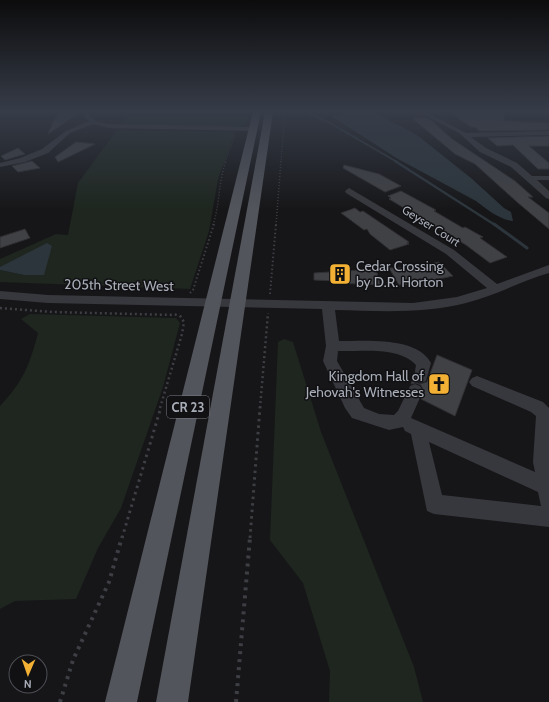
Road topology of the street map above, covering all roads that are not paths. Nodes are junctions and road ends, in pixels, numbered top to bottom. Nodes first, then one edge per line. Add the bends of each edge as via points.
1 (54, 145) edge
2 (245, 145) edge
3 (264, 145) edge
4 (477, 145) edge
5 (0, 165) edge
6 (530, 178) junction
7 (549, 178) edge
8 (349, 191) dead end
9 (549, 196) edge
10 (549, 269) edge
11 (495, 289) junction
12 (0, 295) edge
13 (212, 302) junction
14 (237, 303) junction
15 (328, 306) junction
16 (333, 346) junction
17 (477, 382) dead end
18 (398, 421) junction
19 (418, 429) junction
20 (548, 494) edge
21 (549, 517) edge
22 (121, 702) edge
23 (172, 702) edge

1 - 5 street via 22,160
2 - 13 main road, CR 23
3 - 14 main road, CR 23
4 - 6 street
6 - 7 street
6 - 9 street
8 - 11 street, Geyser Court via 450,252
10 - 11 street
11 - 15 street via 431,306
12 - 13 street, 205th Street West via 48,299
13 - 14 street, 205th Street West
13 - 22 main road, CR 23
14 - 15 street, 205th Street West
14 - 23 main road, CR 23
15 - 16 street
16 - 18 street via 330,362 355,409 371,419 389,423
16 - 18 street via 388,347 417,356 424,363 404,416
17 - 20 street via 537,407 544,414 542,462
18 - 19 street
19 - 20 street
19 - 21 street via 434,504

